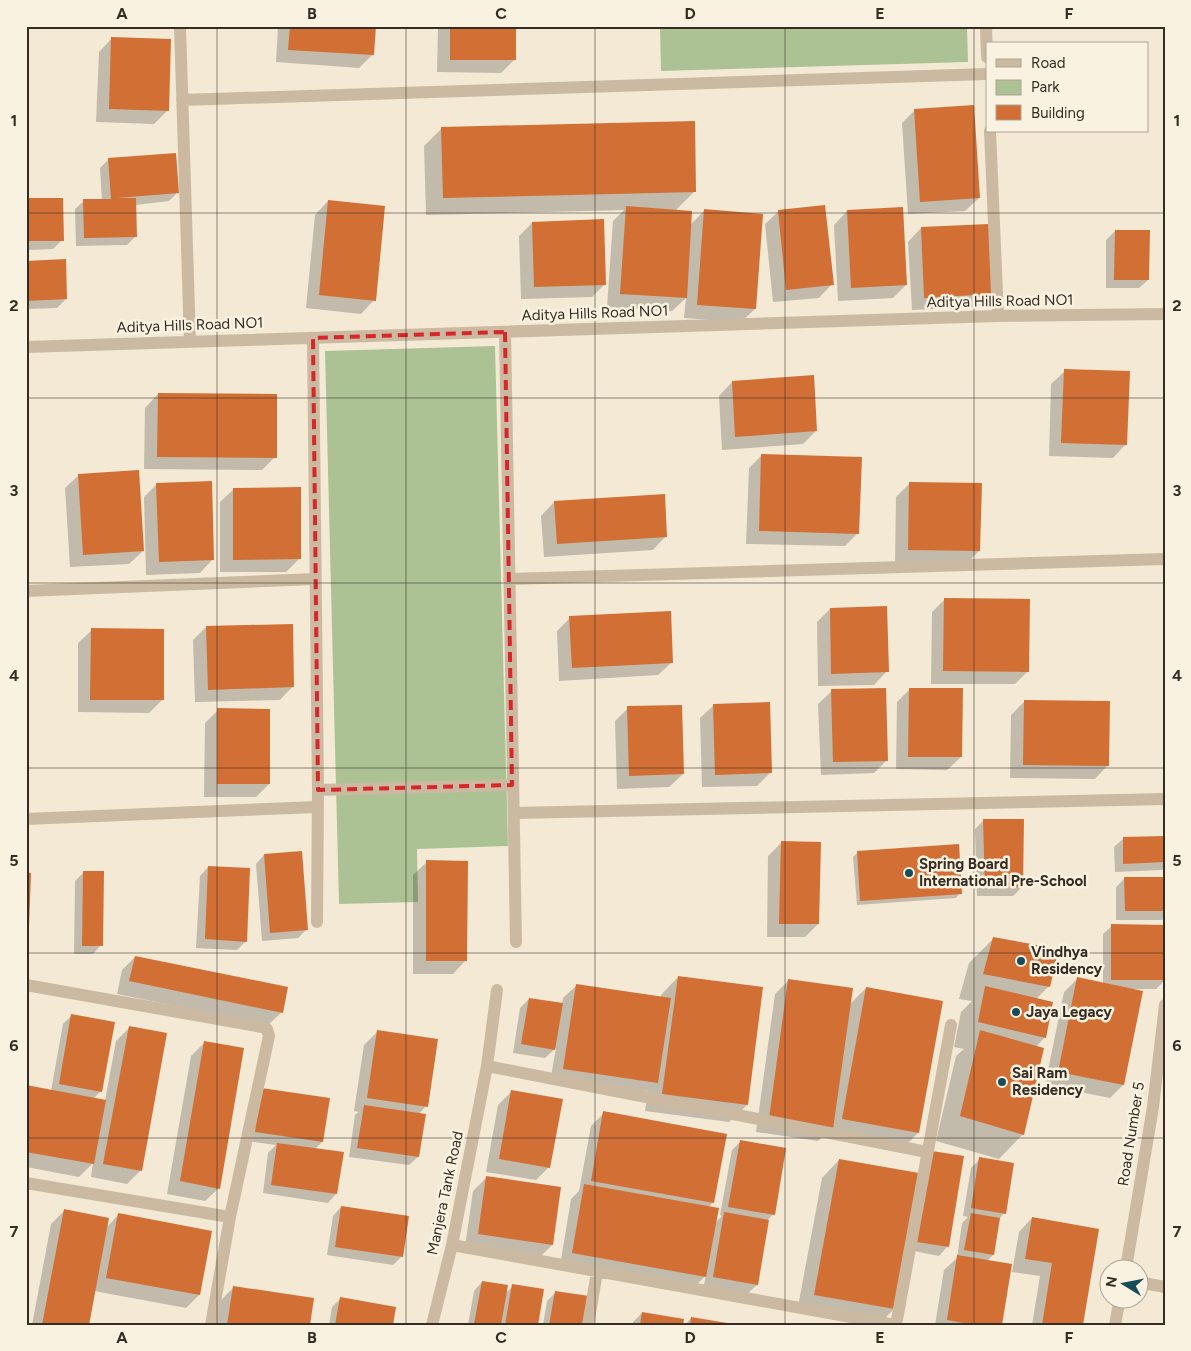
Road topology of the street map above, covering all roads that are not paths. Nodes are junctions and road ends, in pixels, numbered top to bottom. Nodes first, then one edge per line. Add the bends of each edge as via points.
1 (180, 26) edge
2 (986, 26) edge
3 (987, 42) edge
4 (986, 74) edge
5 (182, 100) junction
6 (990, 132) edge
7 (1165, 314) edge
8 (998, 316) junction
9 (505, 332) junction
10 (313, 338) junction
11 (190, 342) junction
12 (26, 347) edge
13 (1165, 559) edge
14 (315, 579) junction
15 (509, 579) junction
16 (26, 591) edge
17 (512, 785) junction
18 (318, 790) junction
19 (1165, 799) edge
20 (317, 807) junction
21 (514, 813) junction
22 (26, 818) edge
23 (318, 922) dead end
24 (516, 942) dead end
25 (26, 985) edge
26 (497, 990) dead end
27 (1165, 1004) edge
28 (951, 1026) dead end
29 (487, 1066) junction
30 (1159, 1108) edge
31 (927, 1152) junction
32 (26, 1183) edge
33 (230, 1217) junction
34 (452, 1245) junction
35 (1128, 1258) edge
36 (597, 1272) junction
37 (1148, 1284) edge
38 (1165, 1288) edge
39 (1118, 1308) edge
40 (211, 1325) edge
41 (432, 1325) edge
42 (588, 1325) edge
43 (896, 1325) edge
44 (1115, 1325) edge

1 - 5 street
2 - 3 street
4 - 5 street
5 - 11 street
6 - 8 street
7 - 8 street, Aditya Hills Road NO1
8 - 9 street, Aditya Hills Road NO1
9 - 10 street, Aditya Hills Road NO1
9 - 15 street
10 - 11 street, Aditya Hills Road NO1
10 - 14 street
11 - 12 street, Aditya Hills Road NO1
13 - 15 street
14 - 16 street
14 - 18 street
15 - 17 street
17 - 18 street
17 - 21 street
18 - 20 street
19 - 21 street
20 - 22 street
20 - 23 street
21 - 24 street
25 - 33 street via 267,1029 269,1036
26 - 29 street, Manjera Tank Road
27 - 30 street, Road Number 5
28 - 31 street
29 - 31 street
29 - 34 street, Manjera Tank Road
30 - 35 street, Road Number 5
31 - 43 street
32 - 33 street
33 - 40 street
34 - 36 street
34 - 41 street, Manjera Tank Road
36 - 42 street
36 - 43 street
37 - 38 street
39 - 44 street

